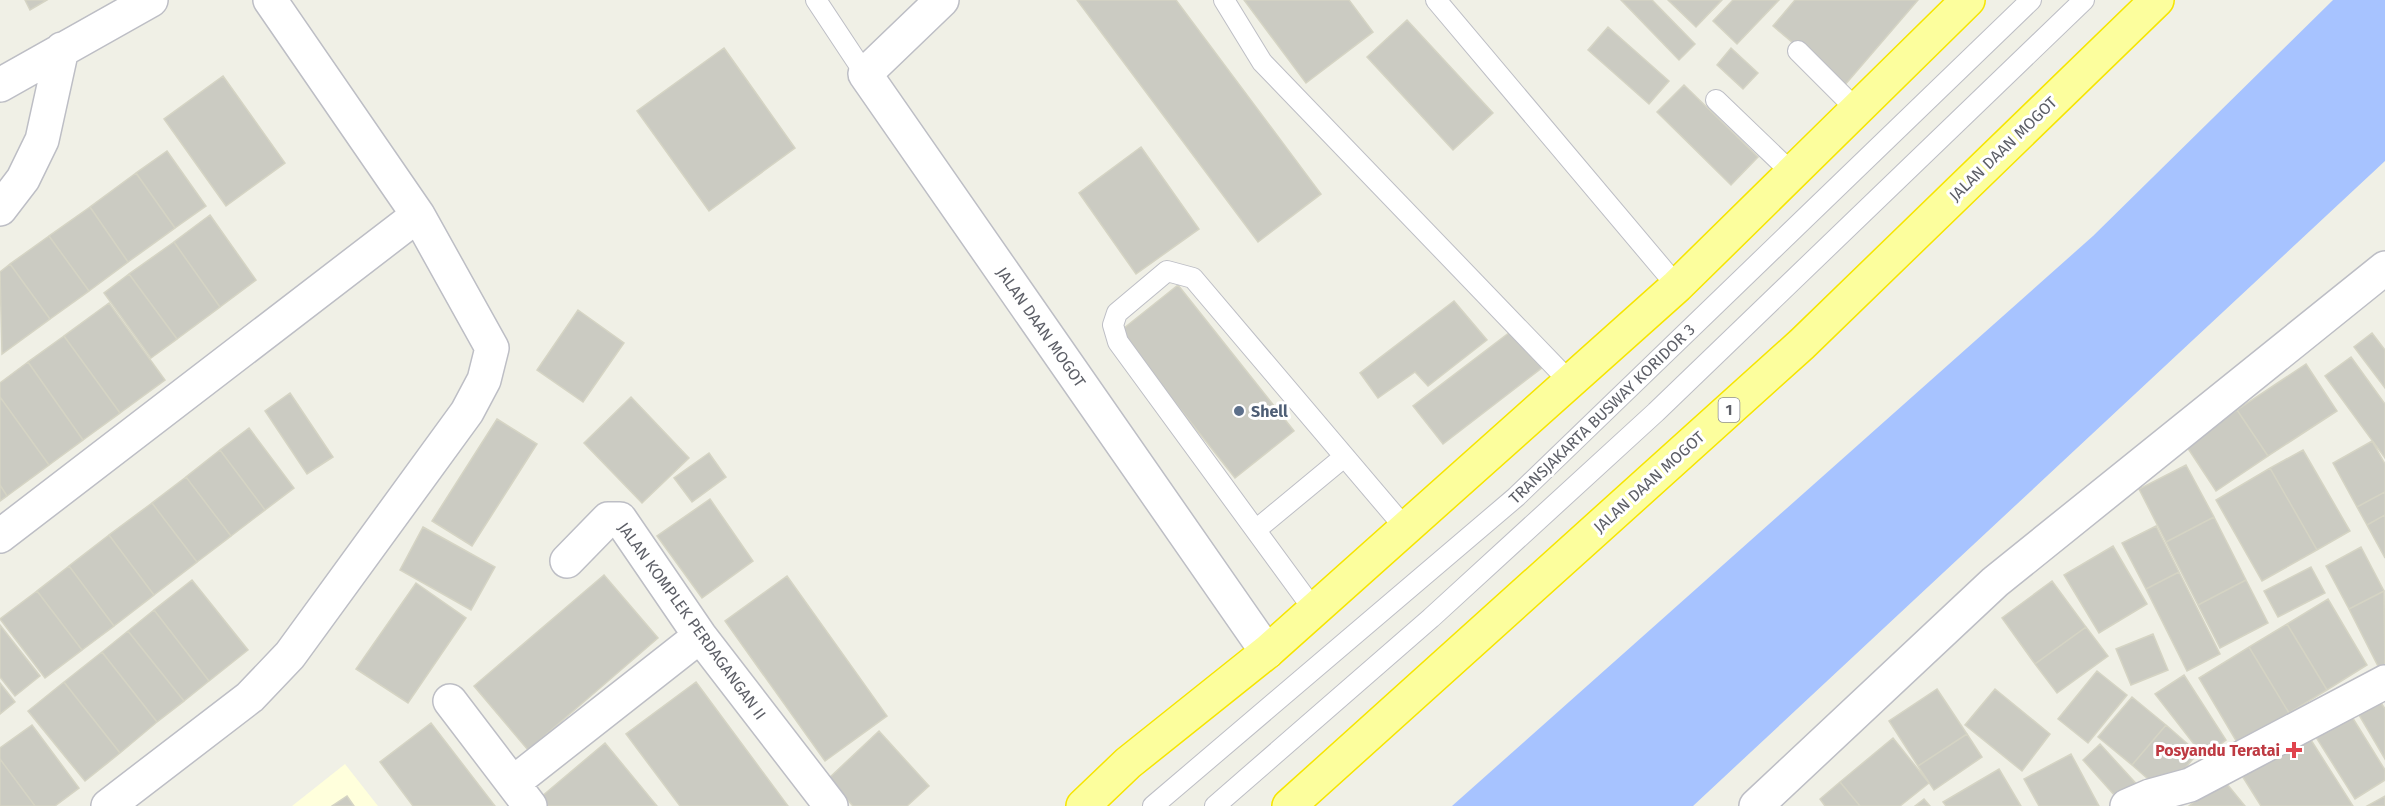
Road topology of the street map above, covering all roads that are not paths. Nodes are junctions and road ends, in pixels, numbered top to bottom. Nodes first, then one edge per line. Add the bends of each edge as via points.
1 (151, 0) edge
2 (270, 0) edge
3 (942, 0) edge
4 (1224, 0) edge
5 (1436, 0) edge
6 (1968, 0) edge
7 (2031, 0) edge
8 (2084, 0) edge
9 (2157, 0) edge
10 (826, 4) edge
11 (62, 50) junction
12 (1797, 51) dead end
13 (866, 74) junction
14 (0, 85) edge
15 (1716, 99) dead end
16 (1857, 110) junction
17 (1792, 173) junction
18 (0, 209) edge
19 (418, 215) junction
20 (2385, 268) edge
21 (1677, 285) junction
22 (1569, 381) junction
23 (1344, 457) junction
24 (1406, 529) junction
25 (1257, 530) junction
26 (0, 536) edge
27 (567, 561) dead end
28 (1314, 610) junction
29 (700, 636) junction
30 (1267, 652) junction
31 (2385, 682) edge
32 (450, 701) dead end
33 (521, 795) edge
34 (108, 806) edge
35 (831, 806) edge
36 (1083, 806) edge
37 (1153, 806) edge
38 (1215, 806) edge
39 (1289, 806) edge
40 (1756, 806) edge
41 (2127, 806) edge

1 - 11 street
2 - 19 street
3 - 13 street
4 - 22 lane via 1262,62
5 - 21 lane
6 - 16 highway
7 - 37 lane, TRANSJAKARTA BUSWAY KORIDOR 3 via 1516,497
8 - 38 lane, TRANSJAKARTA BUSWAY KORIDOR 3 via 1656,412 1431,618
9 - 39 highway, JALAN DAAN MOGOT / 1 via 1802,344
10 - 13 lane, JALAN DAAN MOGOT
11 - 14 street
11 - 18 street via 42,140 23,179
12 - 16 lane
13 - 30 street, JALAN DAAN MOGOT
15 - 17 lane
16 - 17 highway
17 - 21 highway
19 - 26 street
19 - 34 street via 492,348 484,380 467,412 290,655 250,697
20 - 40 street via 1995,582
21 - 22 highway
22 - 24 highway
23 - 24 lane
23 - 25 lane
23 - 25 lane via 1193,278 1167,271 1117,313 1113,325 1118,342
24 - 28 highway
25 - 28 lane
27 - 29 street, JALAN KOMPLEK PERDAGANGAN II via 608,519 620,519
28 - 30 highway
29 - 33 street
29 - 35 street, JALAN KOMPLEK PERDAGANGAN II
30 - 36 highway via 1128,763
31 - 41 street via 2190,785
32 - 33 street

